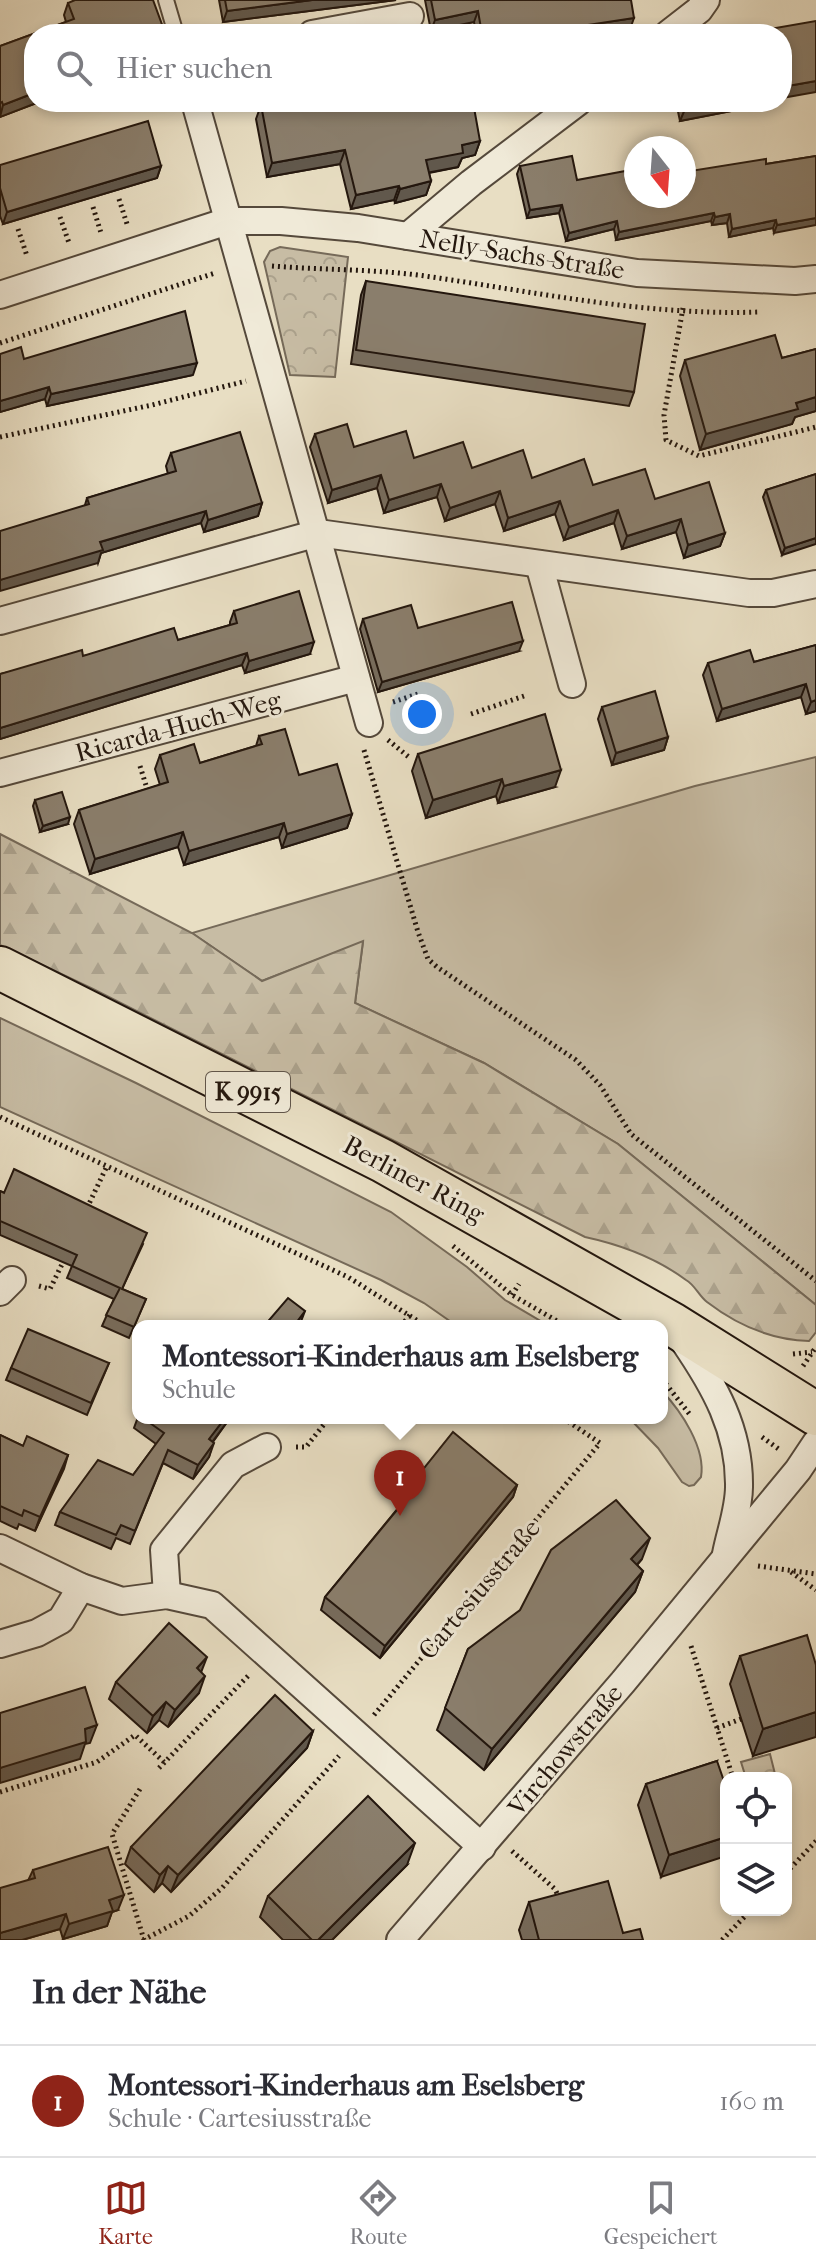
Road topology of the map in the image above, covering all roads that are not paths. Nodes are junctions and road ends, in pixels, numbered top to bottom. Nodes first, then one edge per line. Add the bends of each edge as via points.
1 (166, 0) edge
2 (706, 0) edge
3 (410, 16) dead end
4 (173, 24) edge
5 (366, 24) edge
6 (681, 24) edge
7 (198, 112) edge
8 (565, 112) edge
9 (228, 221) junction
10 (408, 236) junction
11 (816, 279) edge
12 (0, 295) edge
13 (318, 533) junction
14 (539, 564) junction
15 (816, 584) edge
16 (0, 621) edge
17 (356, 678) junction
18 (572, 684) dead end
19 (369, 723) road end
20 (0, 773) edge
21 (0, 968) edge
22 (665, 1320) edge
23 (668, 1322) edge
24 (672, 1324) junction
25 (816, 1414) edge
26 (816, 1443) edge
27 (267, 1447) road end
28 (0, 1548) edge
29 (726, 1557) junction
30 (81, 1587) junction
31 (167, 1595) junction
32 (0, 1644) edge
33 (487, 1841) junction
34 (400, 1940) edge

1 - 4 lane
2 - 6 street
3 - 5 street
7 - 9 street
8 - 10 street
9 - 10 street, Nelly-Sachs-Straße via 293,222
9 - 12 street, Nelly-Sachs-Straße
9 - 13 street
10 - 11 street, Nelly-Sachs-Straße via 637,273
13 - 14 street
13 - 16 street
13 - 17 street
14 - 15 street via 749,593
14 - 18 street
17 - 19 street
17 - 20 street, Ricarda-Huch-Weg
21 - 22 main road, Berliner Ring / K 9915 via 383,1161
23 - 24 main road, Berliner Ring / K 9915
24 - 25 main road, Berliner Ring / K 9915
24 - 29 street, Virchowstraße via 711,1381 731,1427 739,1488
26 - 29 street, Virchowstraße
27 - 31 street via 233,1465 164,1550
28 - 30 street
29 - 33 street, Virchowstraße
30 - 31 street via 122,1601
30 - 32 street via 61,1620
31 - 33 street via 212,1605 357,1735
33 - 34 street, Virchowstraße

